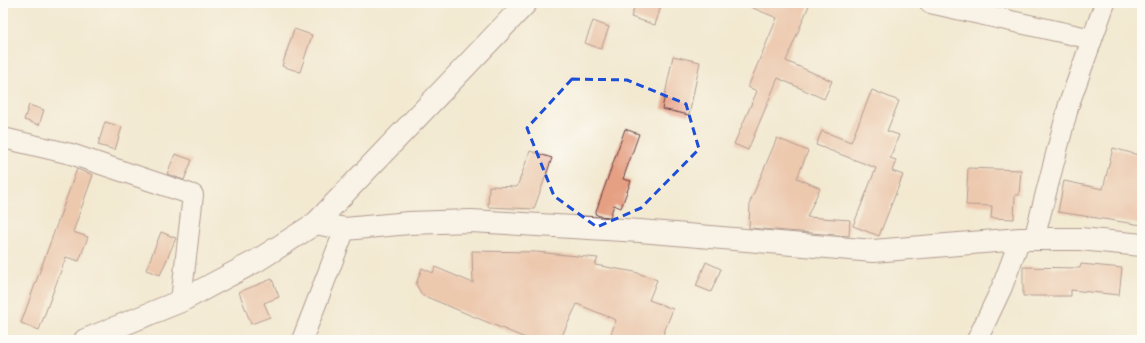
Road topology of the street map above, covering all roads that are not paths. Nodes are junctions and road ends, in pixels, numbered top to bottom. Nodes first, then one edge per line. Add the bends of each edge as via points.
1 (526, 3) edge
2 (930, 3) edge
3 (1105, 3) edge
4 (1092, 39) junction
5 (3, 138) edge
6 (316, 223) junction
7 (346, 229) junction
8 (1027, 239) junction
9 (1142, 245) edge
10 (181, 301) junction
11 (85, 340) edge
12 (302, 340) edge
13 (977, 340) edge

1 - 6 street
2 - 4 street
3 - 4 street
4 - 8 street
5 - 10 street via 71,154 193,195
6 - 7 street
6 - 10 street via 258,260
7 - 8 street via 471,221 640,231 872,251
7 - 12 street
8 - 9 street
8 - 13 street
10 - 11 street

